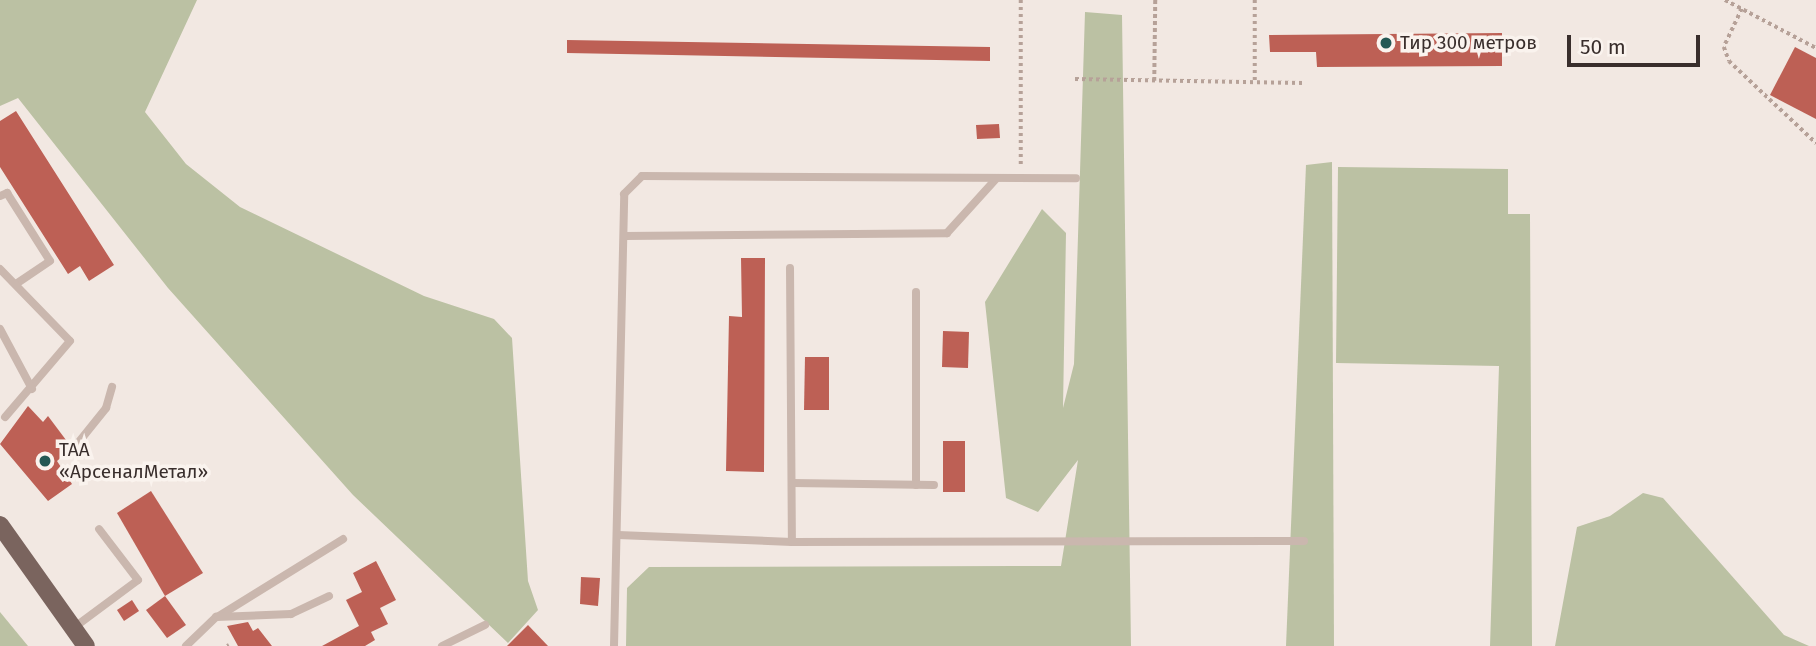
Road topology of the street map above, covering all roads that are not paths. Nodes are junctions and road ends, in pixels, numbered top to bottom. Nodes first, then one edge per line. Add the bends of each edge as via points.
1 (1076, 178) dead end
2 (995, 180) junction
3 (0, 196) edge
4 (625, 236) junction
5 (790, 268) dead end
6 (0, 269) edge
7 (17, 283) junction
8 (916, 292) dead end
9 (0, 329) edge
10 (113, 387) dead end
11 (32, 389) junction
12 (5, 417) dead end
13 (78, 443) dead end
14 (793, 483) junction
15 (916, 485) junction
16 (934, 485) dead end
17 (0, 525) edge
18 (100, 529) dead end
19 (618, 536) junction
20 (343, 539) dead end
21 (1304, 541) dead end
22 (792, 542) junction
23 (329, 596) dead end
24 (216, 617) junction
25 (485, 625) dead end
26 (72, 629) junction
27 (447, 645) edge
28 (86, 646) edge
29 (186, 646) edge
30 (614, 646) edge

1 - 2 lane
2 - 4 lane via 947,233
2 - 4 lane via 642,176 624,194
3 - 7 lane via 7,193 50,261
4 - 19 lane
5 - 14 lane
6 - 7 lane
7 - 11 lane via 70,341
8 - 15 lane
9 - 11 lane
10 - 13 lane via 106,408
11 - 12 lane
14 - 15 lane
14 - 22 lane
15 - 16 lane
17 - 26 main road
18 - 26 lane via 138,580
19 - 22 lane
19 - 30 lane
20 - 24 lane
21 - 22 lane
23 - 24 lane via 291,614
24 - 29 lane
25 - 27 lane
26 - 28 main road

